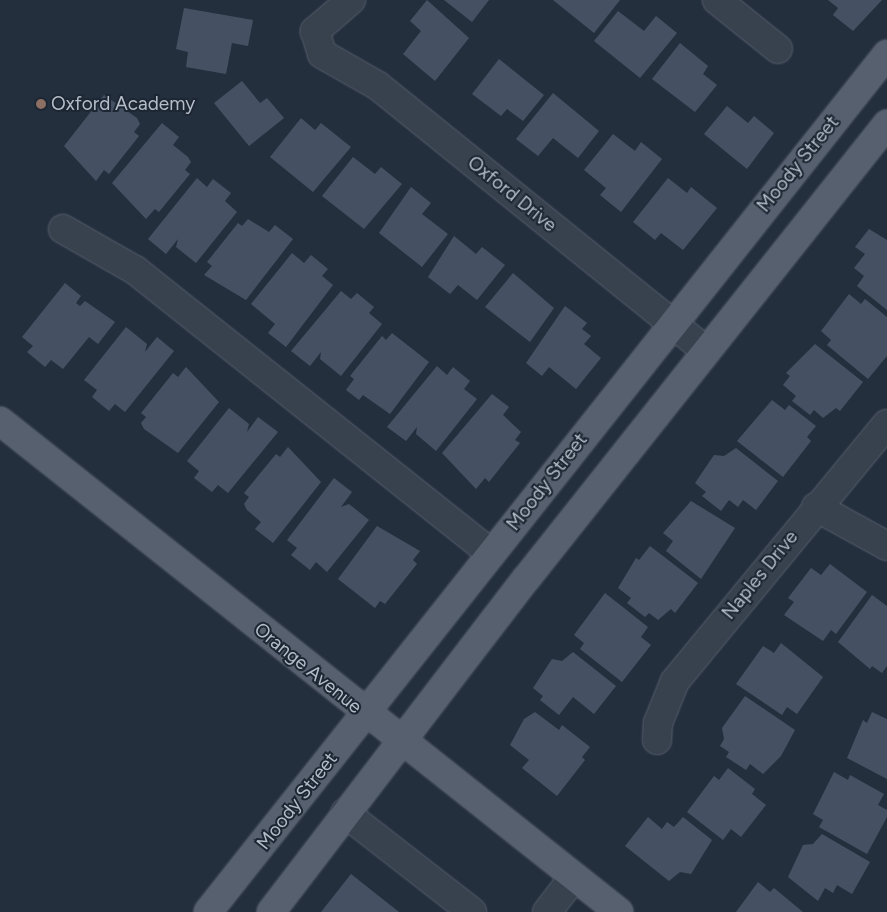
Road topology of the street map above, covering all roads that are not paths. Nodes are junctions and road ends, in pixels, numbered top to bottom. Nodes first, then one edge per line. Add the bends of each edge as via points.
1 (351, 0) edge
2 (718, 0) edge
3 (778, 49) dead end
4 (887, 54) edge
5 (887, 124) edge
6 (63, 229) dead end
7 (671, 321) junction
8 (707, 352) junction
9 (0, 421) edge
10 (887, 424) edge
11 (816, 507) junction
12 (887, 546) edge
13 (491, 554) junction
14 (365, 713) junction
15 (657, 740) dead end
16 (402, 742) junction
17 (345, 813) junction
18 (574, 877) junction
19 (208, 912) edge
20 (271, 912) edge
21 (472, 912) edge
22 (547, 912) edge
23 (619, 912) edge

1 - 7 street, Oxford Drive via 315,30 315,42 331,63 378,86
2 - 3 street
4 - 7 main road, Moody Street
5 - 8 main road
6 - 13 street via 135,270
7 - 8 street, Oxford Drive
7 - 13 main road, Moody Street
8 - 16 main road
9 - 14 main road, Orange Avenue
10 - 11 street, Naples Drive
11 - 12 street
11 - 15 street, Naples Drive via 675,681 658,723
13 - 14 main road, Moody Street
14 - 16 main road, Orange Avenue
14 - 19 main road, Moody Street
16 - 17 main road
16 - 18 main road, Orange Avenue
17 - 20 main road
17 - 21 street
18 - 22 street
18 - 23 main road, Orange Avenue

